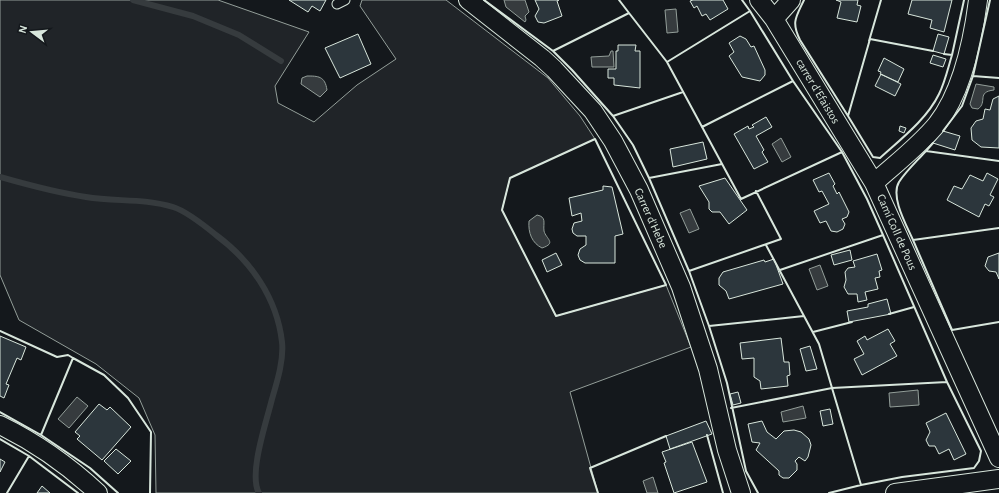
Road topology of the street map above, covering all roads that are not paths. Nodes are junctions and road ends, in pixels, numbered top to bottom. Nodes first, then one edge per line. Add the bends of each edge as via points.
1 (468, 0) edge
2 (759, 0) edge
3 (791, 0) edge
4 (978, 0) edge
5 (774, 20) junction
6 (874, 183) junction
7 (0, 425) edge
8 (999, 458) edge
9 (999, 480) edge
10 (901, 492) edge
11 (98, 493) edge
12 (741, 493) edge

1 - 12 street, Carrer d'Hebe via 554,69 593,111 620,152 639,190 689,310 708,369 729,457
2 - 5 street, carrer d'Efaistos
3 - 5 street
4 - 6 street, Camí Coll de Pous via 974,28 960,77 948,106 936,124
5 - 6 street, carrer d'Efaistos
6 - 8 street, Camí Coll de Pous
7 - 11 street via 53,456
9 - 10 street

